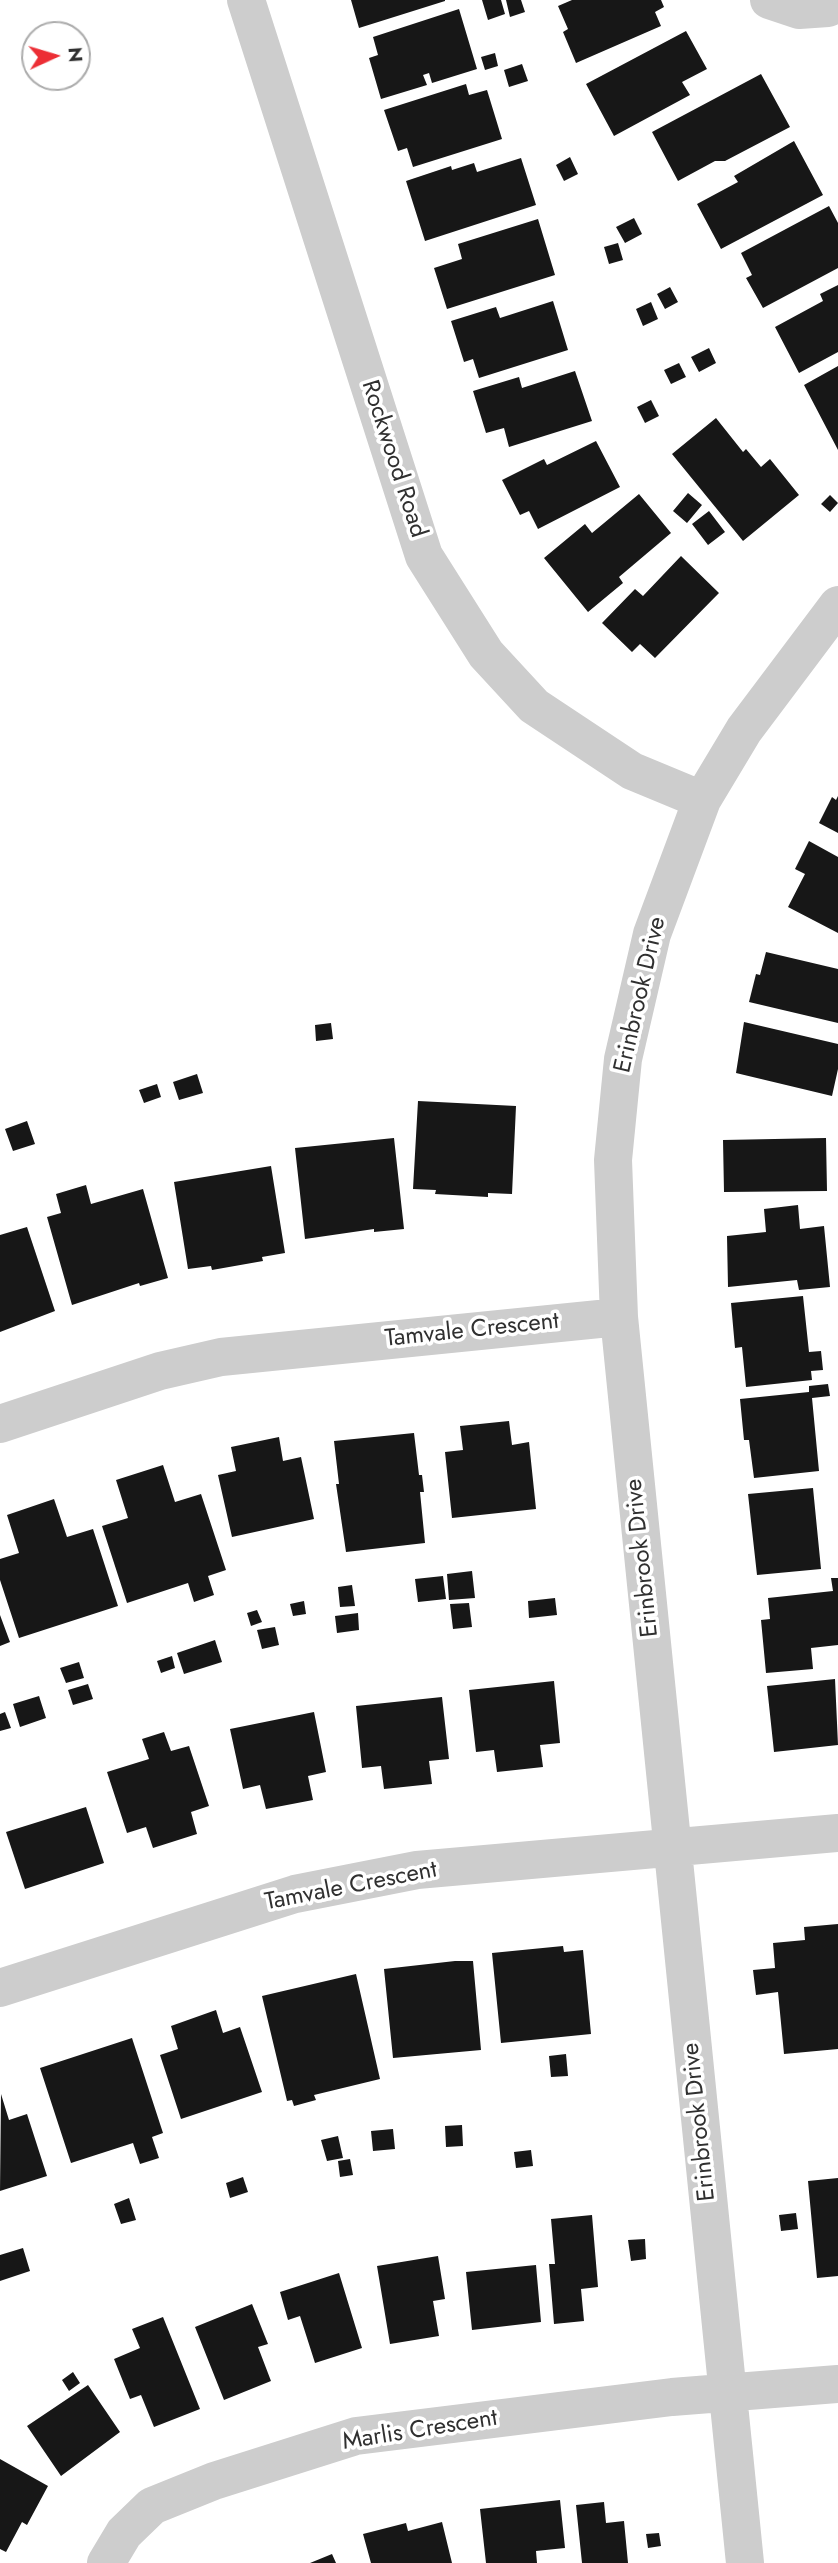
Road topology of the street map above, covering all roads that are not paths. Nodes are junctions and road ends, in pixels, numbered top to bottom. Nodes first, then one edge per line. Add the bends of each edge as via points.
1 (246, 0) edge
2 (769, 0) edge
3 (835, 12) edge
4 (838, 605) edge
5 (702, 800) junction
6 (619, 1317) junction
7 (0, 1424) edge
8 (838, 1833) edge
9 (671, 1847) junction
10 (0, 1988) edge
11 (838, 2384) edge
12 (729, 2391) junction
13 (106, 2563) edge
14 (745, 2563) edge

1 - 5 street, Rockwood Road via 424,556 486,654 534,706 632,771
2 - 3 street via 799,10
4 - 5 street, Erinbrook Drive via 744,730
5 - 6 street, Erinbrook Drive via 652,934 623,1059 613,1160
6 - 7 street, Tamvale Crescent via 220,1357 160,1371
6 - 9 street, Erinbrook Drive
8 - 9 street, Tamvale Crescent
9 - 10 street, Tamvale Crescent via 417,1870 295,1894
9 - 12 street, Erinbrook Drive
11 - 12 street, Marlis Crescent
12 - 13 street, Marlis Crescent via 356,2437 214,2481 152,2506 124,2533
12 - 14 street, Erinbrook Drive

